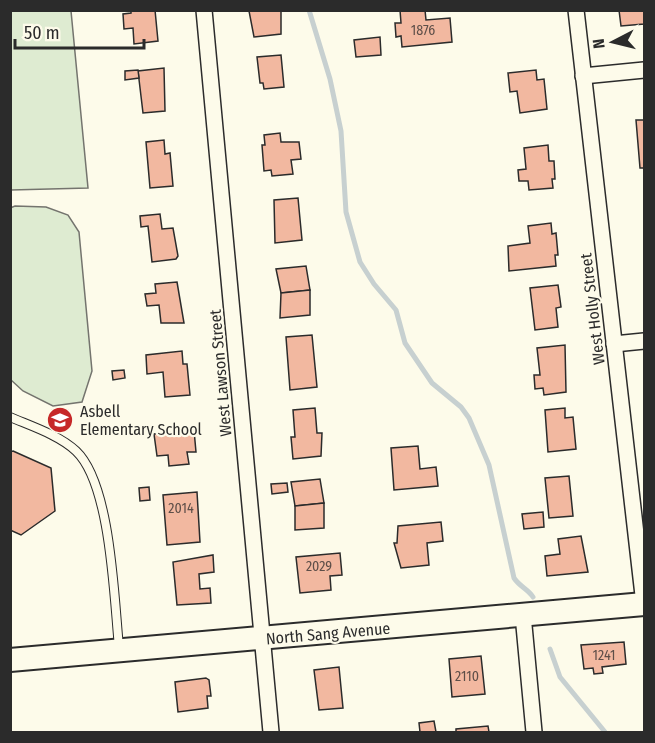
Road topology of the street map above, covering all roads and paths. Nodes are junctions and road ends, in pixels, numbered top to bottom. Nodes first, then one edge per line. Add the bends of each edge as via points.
1 (204, 10) edge
2 (576, 10) edge
3 (645, 70) edge
4 (583, 76) junction
5 (645, 341) edge
6 (614, 344) junction
7 (10, 417) edge
8 (644, 604) edge
9 (523, 615) junction
10 (262, 639) junction
11 (119, 651) junction
12 (10, 660) edge
13 (271, 732) edge
14 (534, 732) edge

1 - 10 street, West Lawson Street
2 - 4 street, West Holly Street
3 - 4 street
4 - 6 street, West Holly Street
5 - 6 street
6 - 8 street, West Holly Street
7 - 11 lane via 76,451 95,478 108,542
8 - 9 street, North Sang Avenue
9 - 10 street, North Sang Avenue
9 - 14 street
10 - 11 street, North Sang Avenue
10 - 13 street, West Lawson Street
11 - 12 street, North Sang Avenue

